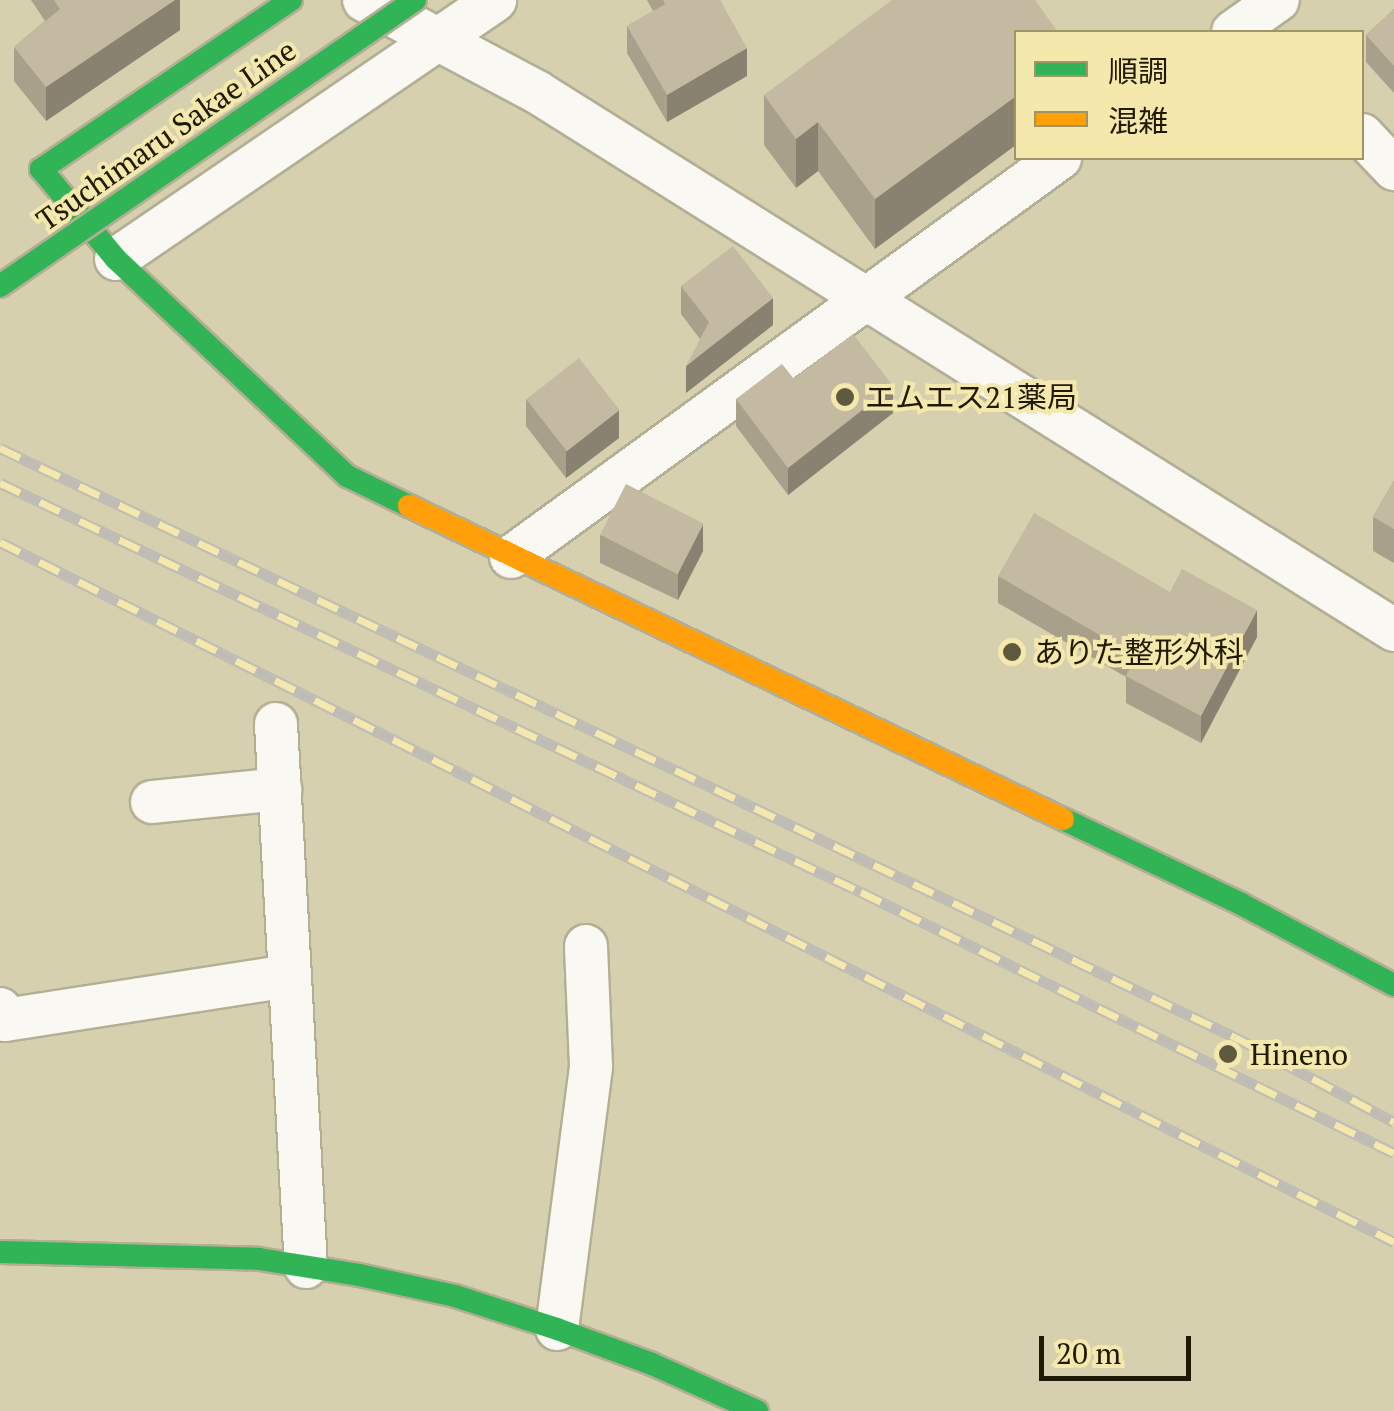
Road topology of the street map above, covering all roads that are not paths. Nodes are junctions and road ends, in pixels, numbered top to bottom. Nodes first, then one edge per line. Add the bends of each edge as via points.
1 (291, 0) edge
2 (364, 0) edge
3 (416, 0) edge
4 (495, 0) edge
5 (438, 40) junction
6 (1364, 138) edge
7 (1057, 160) edge
8 (1394, 170) edge
9 (116, 260) junction
10 (0, 286) edge
11 (865, 298) junction
12 (511, 557) junction
13 (1394, 630) edge
14 (276, 724) dead end
15 (280, 789) junction
16 (152, 802) dead end
17 (586, 946) dead end
18 (290, 976) junction
19 (1394, 985) edge
20 (0, 1009) edge
21 (0, 1252) edge
22 (306, 1266) junction
23 (557, 1329) junction
24 (757, 1411) edge

1 - 9 street via 41,169
2 - 5 street
3 - 10 street, Tsuchimaru Sakae Line, bridge
4 - 5 street
5 - 9 street
5 - 11 street via 537,92
6 - 8 street
7 - 11 street
9 - 12 street via 347,476
11 - 12 street
11 - 13 street
12 - 19 street via 1241,904
14 - 15 street
15 - 16 street
15 - 18 street
17 - 23 street via 591,1066
18 - 20 street via 6,1020
18 - 22 street
21 - 22 street via 147,1252
22 - 23 street via 455,1296
23 - 24 street

